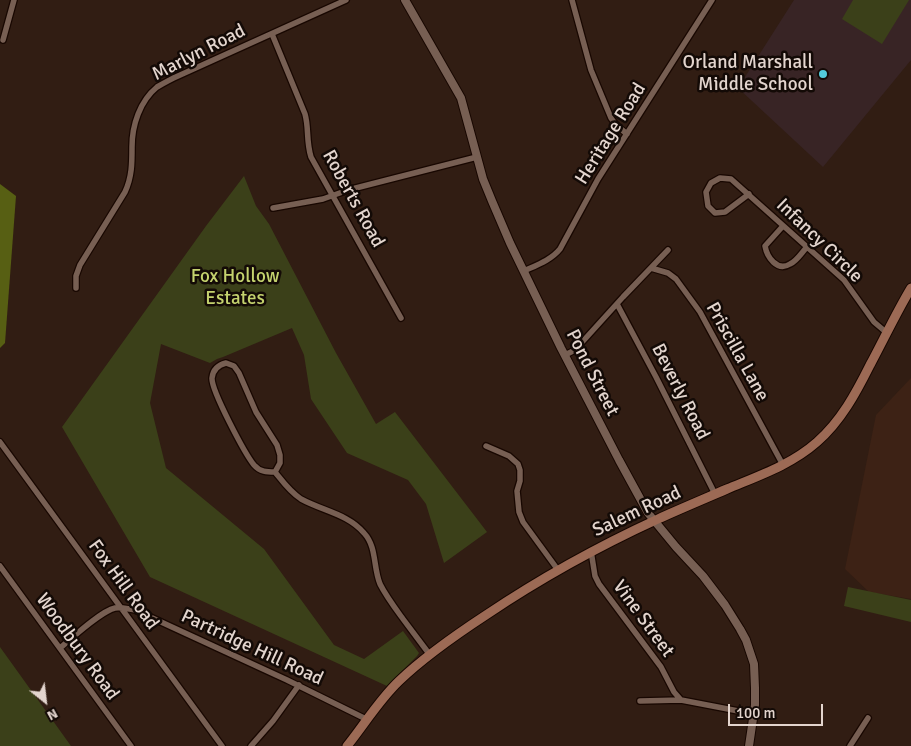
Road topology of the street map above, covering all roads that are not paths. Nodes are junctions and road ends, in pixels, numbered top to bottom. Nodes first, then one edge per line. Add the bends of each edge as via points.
1 (14, 0) edge
2 (346, 0) edge
3 (405, 0) edge
4 (572, 0) edge
5 (712, 0) edge
6 (272, 34) junction
7 (3, 40) dead end
8 (627, 134) junction
9 (476, 157) junction
10 (748, 194) junction
11 (332, 196) junction
12 (273, 208) dead end
13 (783, 226) junction
14 (807, 246) junction
15 (668, 250) dead end
16 (651, 268) junction
17 (524, 271) junction
18 (76, 288) dead end
19 (911, 288) edge
20 (616, 304) junction
21 (402, 318) dead end
22 (887, 333) junction
23 (565, 355) junction
24 (0, 442) edge
25 (486, 446) dead end
26 (783, 465) junction
27 (275, 472) junction
28 (715, 494) junction
29 (655, 520) junction
30 (591, 551) junction
31 (0, 566) edge
32 (558, 570) junction
33 (122, 608) junction
34 (60, 648) junction
35 (430, 655) junction
36 (299, 685) junction
37 (681, 700) junction
38 (640, 701) dead end
39 (754, 714) junction
40 (868, 718) dead end
41 (368, 720) junction
42 (131, 746) edge
43 (222, 746) edge
44 (251, 746) edge
45 (347, 746) edge
46 (749, 746) edge
47 (850, 746) edge

1 - 7 street
2 - 6 street, Marlyn Road
3 - 9 street, Pond Street via 461,98
4 - 8 street via 591,70 611,118
5 - 8 street, Heritage Road
6 - 11 street, Roberts Road via 305,114 311,156
6 - 18 street, Marlyn Road via 178,76 149,96 134,128 129,184 80,265
8 - 17 street, Heritage Road via 556,255
9 - 11 street
9 - 17 street, Pond Street
10 - 10 street, Infancy Circle via 725,212 715,213 708,206 706,192 711,183 720,178 731,179
10 - 13 street, Infancy Circle
11 - 12 street
11 - 21 street, Roberts Road
13 - 14 street, Infancy Circle
13 - 14 street via 765,246 772,262 786,266
14 - 22 street, Infancy Circle via 844,280 874,322
15 - 16 street
16 - 20 street
16 - 26 street, Priscilla Lane via 668,273 676,280 700,312
17 - 23 street, Pond Street
19 - 22 main road, Salem Road
20 - 23 street via 575,350
20 - 28 street, Beverly Road
22 - 26 main road, Salem Road via 858,388 833,426 806,451
23 - 29 street, Pond Street via 619,460
24 - 33 street, Fox Hill Road
25 - 32 street via 509,456 518,464 519,512
26 - 28 main road, Salem Road
27 - 27 street via 263,472 254,466 230,426 212,381 213,371 219,365 234,366 240,373 256,412 277,445 280,463
27 - 35 street via 288,489 302,499 343,517 364,533 373,549 379,582 386,596
28 - 29 main road, Salem Road
29 - 30 main road, Salem Road
29 - 39 street, Pond Street via 725,605 746,640 754,664
30 - 32 main road, Salem Road
30 - 37 street, Vine Street via 599,584 661,667
31 - 34 street, Woodbury Road
32 - 35 main road, Salem Road via 466,628
33 - 34 street via 106,612
33 - 36 street, Partridge Hill Road via 135,610
33 - 43 street, Fox Hill Road
34 - 42 street, Woodbury Road
35 - 41 main road, Salem Road via 399,681
36 - 41 street, Partridge Hill Road
36 - 44 street
37 - 38 street
37 - 39 street
39 - 46 street, Pond Street
40 - 47 street
41 - 45 main road, Salem Road

